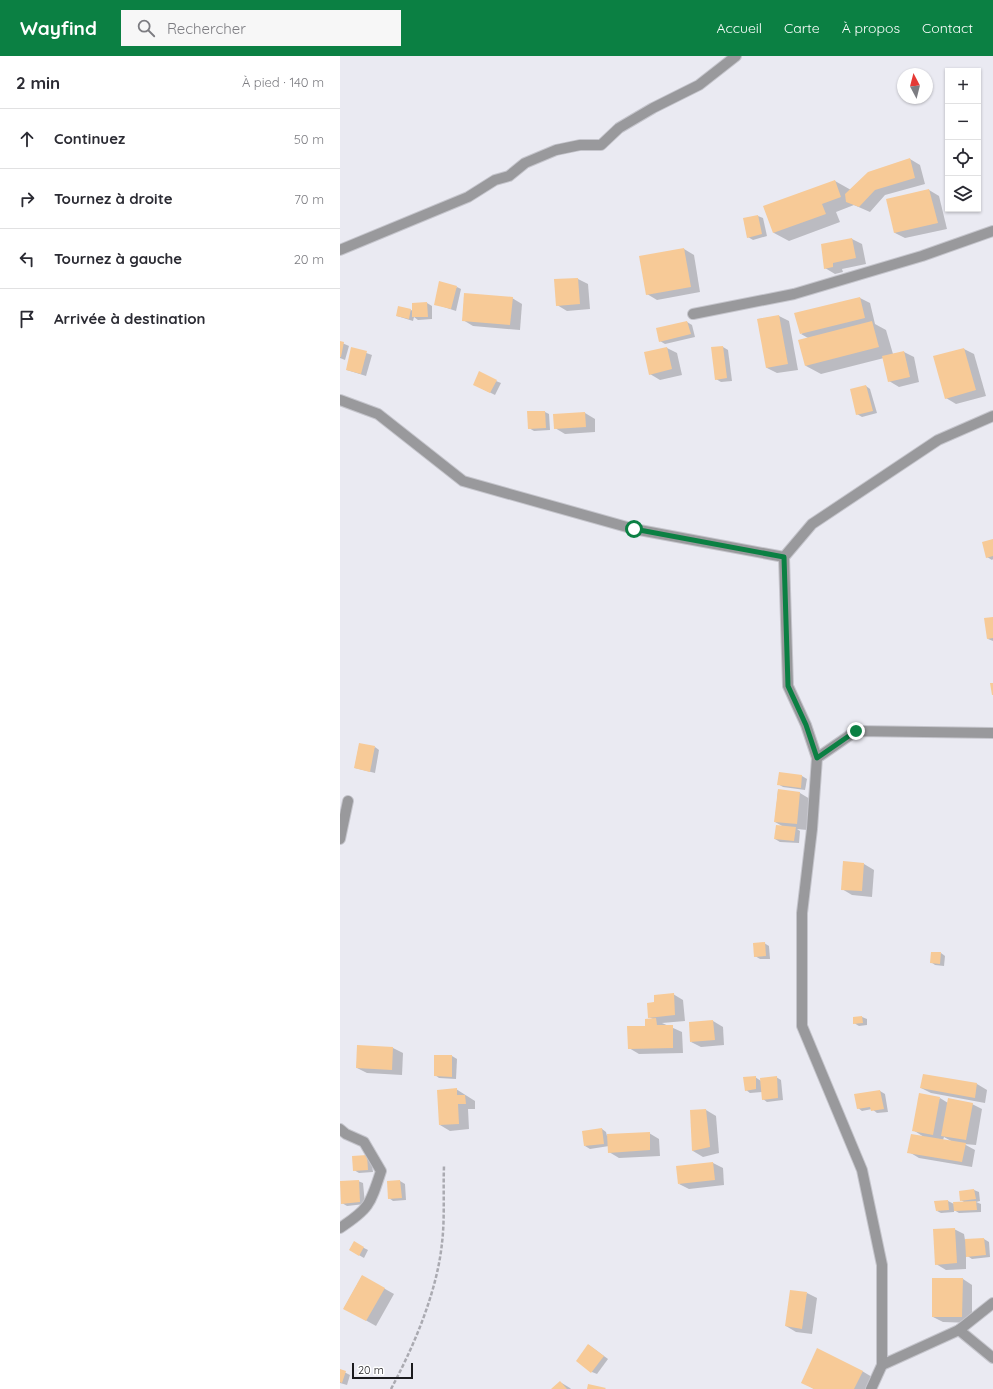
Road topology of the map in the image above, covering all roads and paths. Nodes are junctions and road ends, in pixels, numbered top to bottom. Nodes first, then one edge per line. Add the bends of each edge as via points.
1 (736, 56) edge
2 (993, 231) edge
3 (340, 250) edge
4 (693, 314) dead end
5 (340, 400) edge
6 (993, 416) edge
7 (784, 557) junction
8 (993, 733) edge
9 (817, 758) junction
10 (348, 801) dead end
11 (340, 839) edge
12 (340, 1129) edge
13 (444, 1166) dead end
14 (340, 1228) edge
15 (993, 1303) edge
16 (959, 1330) junction
17 (993, 1358) edge
18 (882, 1364) junction
19 (391, 1389) edge
20 (871, 1389) edge

1 - 3 street via 699,85 619,128 601,145 580,145 544,155 525,163 509,176 495,180 468,197
2 - 4 street via 922,256 794,294
5 - 7 street via 378,414 463,482 634,529
6 - 7 street via 938,440 812,524
7 - 9 street via 788,686 806,725
8 - 9 street via 856,731
9 - 18 street via 802,913 802,1026 862,1170 882,1265
10 - 11 street
12 - 14 street via 364,1142 381,1171 372,1200 361,1214
13 - 19 path via 442,1243 429,1301 408,1358
15 - 16 street
16 - 17 street
16 - 18 street
18 - 20 street

